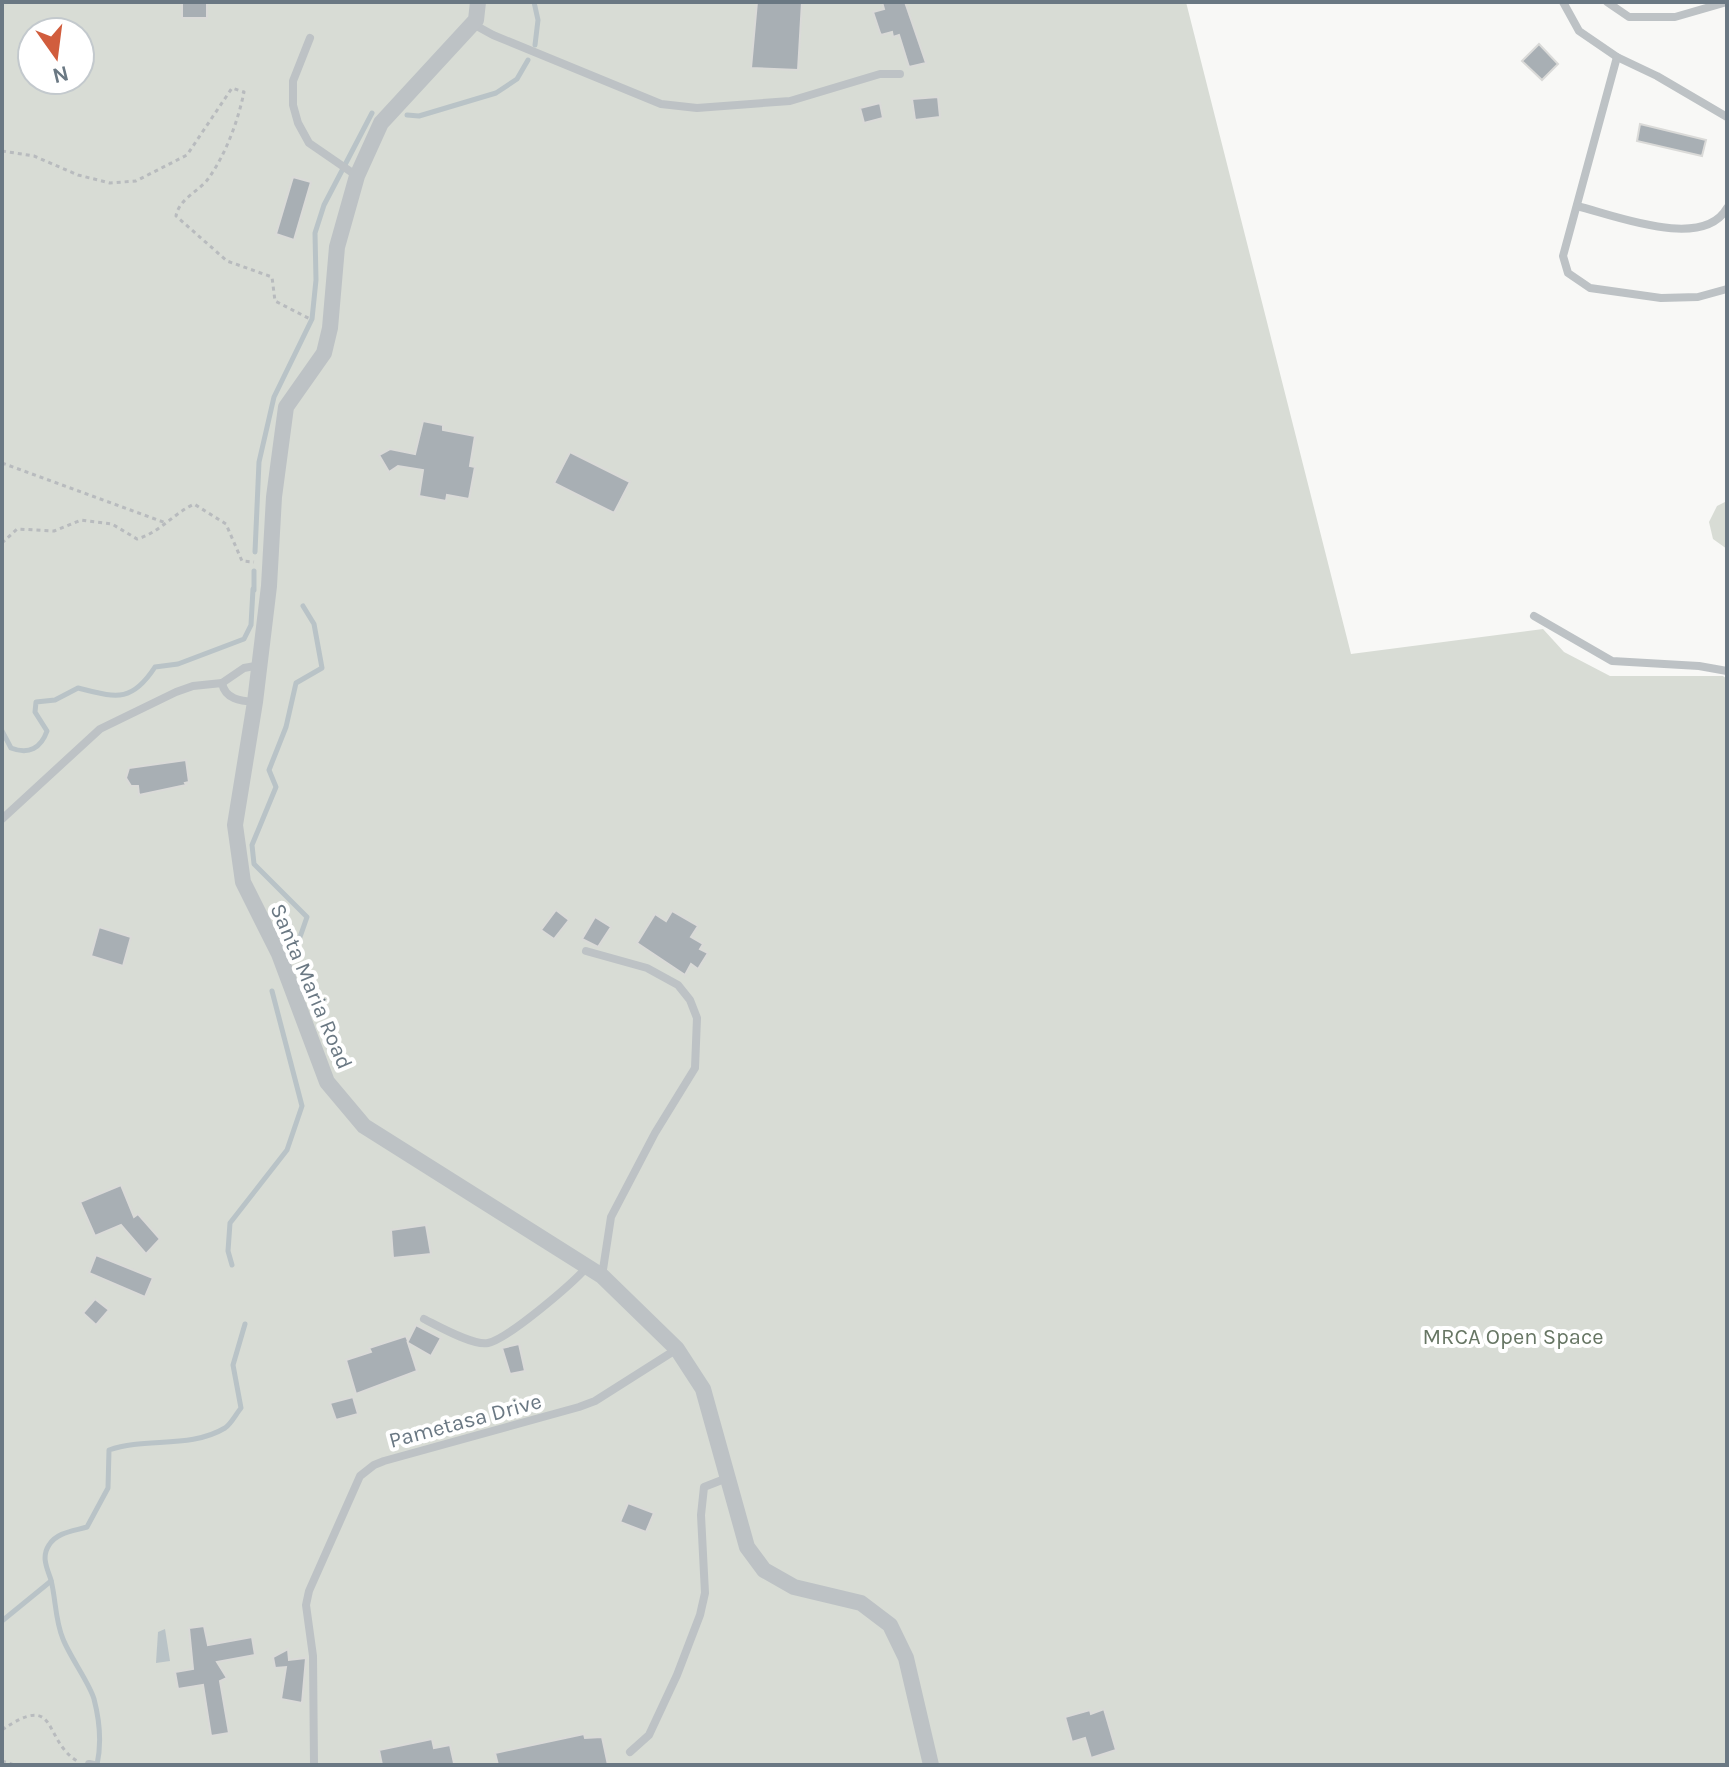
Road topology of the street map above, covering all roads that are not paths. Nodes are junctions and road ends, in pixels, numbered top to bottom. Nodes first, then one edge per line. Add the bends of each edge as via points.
1 (478, 2) edge
2 (1563, 2) edge
3 (1607, 2) edge
4 (1727, 2) edge
5 (473, 23) junction
6 (310, 38) dead end
7 (1617, 57) junction
8 (900, 74) dead end
9 (1727, 117) edge
10 (355, 174) junction
11 (1577, 206) junction
12 (1727, 208) edge
13 (1727, 289) edge
14 (1534, 616) dead end
15 (260, 665) junction
16 (1727, 671) edge
17 (222, 683) junction
18 (255, 702) junction
19 (2, 819) edge
20 (586, 951) dead end
21 (594, 1272) junction
22 (424, 1319) dead end
23 (677, 1349) junction
24 (728, 1477) junction
25 (630, 1752) dead end
26 (314, 1765) edge
27 (931, 1765) edge

1 - 5 street, Santa Maria Road
2 - 7 lane via 1579,31
3 - 4 lane via 1629,17 1675,17
5 - 8 lane via 661,104 697,108 790,101 880,74
5 - 10 street, Santa Maria Road via 381,123
6 - 10 lane via 293,81 298,123 309,143
7 - 9 lane
7 - 11 lane
10 - 15 street, Santa Maria Road via 337,247 324,353 286,407
11 - 12 lane via 1686,231 1710,224
11 - 13 lane via 1563,256 1568,273 1590,288 1661,298 1698,297
14 - 16 lane via 1612,661
15 - 17 lane via 244,668
15 - 18 street, Santa Maria Road
17 - 18 lane via 239,701
17 - 19 lane via 176,692 100,729
18 - 21 street, Santa Maria Road via 235,825 243,882 279,954 327,1082 364,1126
20 - 21 lane via 647,968 678,985 697,1018 695,1068 611,1217
21 - 22 lane via 491,1342 473,1341
21 - 23 street, Santa Maria Road
23 - 24 street, Santa Maria Road via 703,1389
23 - 26 lane, Pametasa Drive via 587,1404 384,1461 360,1476 306,1605 313,1656
24 - 25 lane via 704,1487 705,1593 700,1615 649,1735
24 - 27 street, Santa Maria Road via 747,1547 764,1570 794,1587 861,1603 890,1625 906,1658

